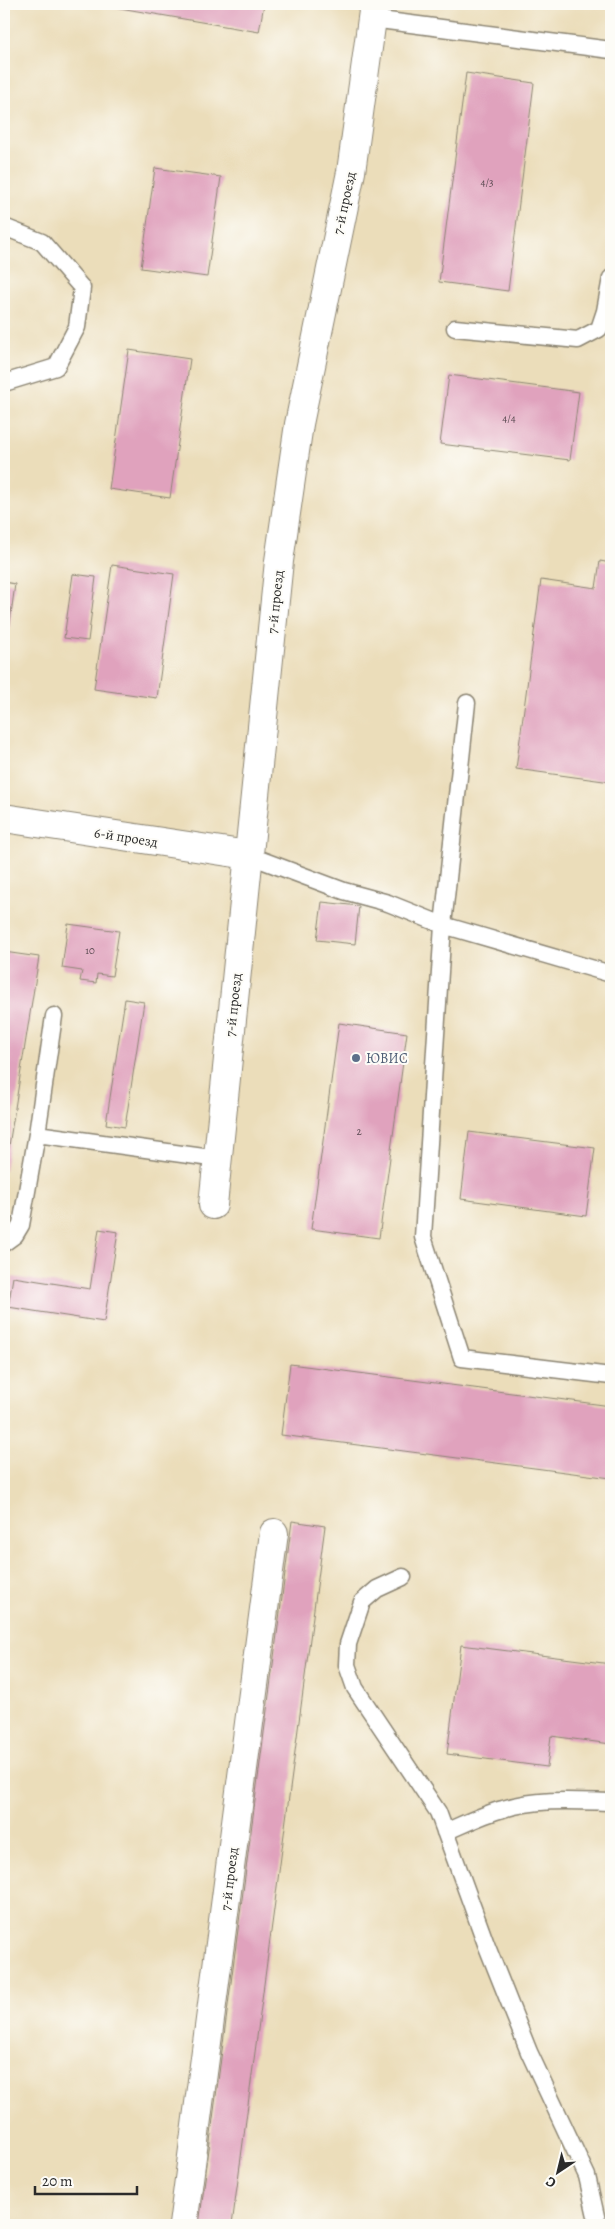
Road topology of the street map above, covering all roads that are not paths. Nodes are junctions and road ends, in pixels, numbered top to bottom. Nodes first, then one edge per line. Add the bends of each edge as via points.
1 (373, 11) edge
2 (611, 50) edge
3 (4, 227) edge
4 (611, 278) edge
5 (456, 328) dead end
6 (4, 383) edge
7 (468, 703) dead end
8 (4, 818) edge
9 (248, 855) junction
10 (443, 925) junction
11 (611, 974) edge
12 (54, 1016) dead end
13 (36, 1134) junction
14 (218, 1159) junction
15 (213, 1205) dead end
16 (4, 1242) edge
17 (611, 1376) edge
18 (274, 1533) dead end
19 (403, 1577) dead end
20 (611, 1802) edge
21 (446, 1832) junction
22 (183, 2225) edge
23 (598, 2225) edge

1 - 2 lane
1 - 9 street, 7-й проезд via 351,172 290,483
3 - 6 lane via 42,242 82,288 77,327 56,367
4 - 5 lane via 599,329 578,340
7 - 10 lane
8 - 9 street, 6-й проезд
9 - 10 lane
9 - 14 street, 7-й проезд
10 - 11 lane
10 - 17 lane via 423,1237 462,1358
12 - 13 lane
13 - 14 lane
13 - 16 lane via 21,1225 15,1235
14 - 15 street, 7-й проезд
18 - 22 street, 7-й проезд
19 - 21 lane via 377,1589 362,1602 348,1644 347,1666 355,1688 438,1812
20 - 21 lane via 557,1800 523,1804
21 - 23 lane via 529,2052 587,2176

